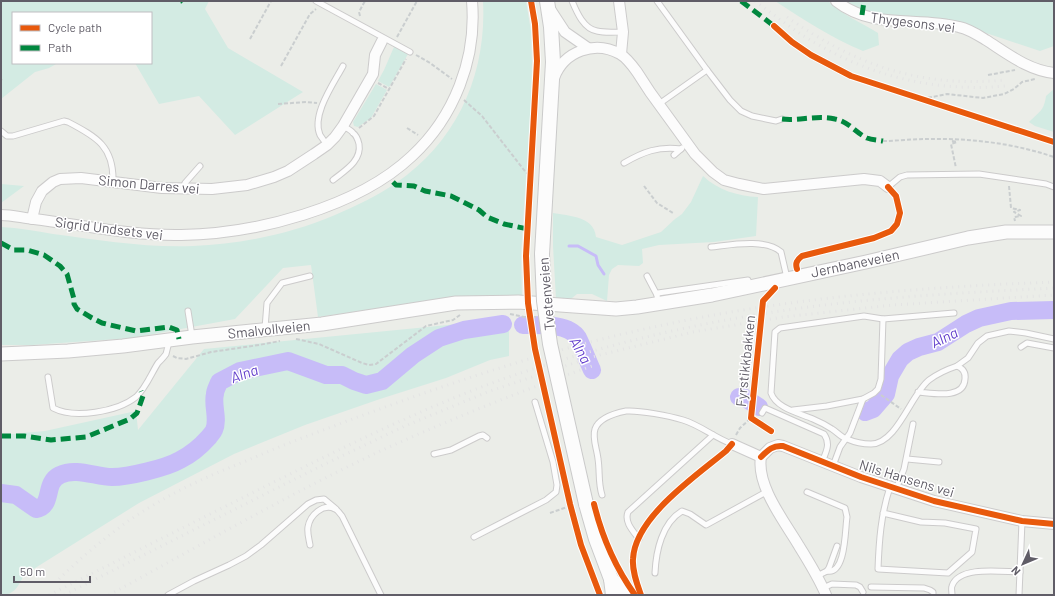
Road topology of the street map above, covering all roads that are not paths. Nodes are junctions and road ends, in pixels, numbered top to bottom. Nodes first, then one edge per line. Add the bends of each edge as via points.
1 (472, 1) edge
2 (572, 1) edge
3 (619, 1) edge
4 (657, 1) edge
5 (836, 1) edge
6 (318, 2) edge
7 (547, 2) edge
8 (622, 32) junction
9 (382, 40) junction
10 (588, 48) junction
11 (410, 52) road end
12 (621, 54) junction
13 (343, 66) dead end
14 (707, 70) junction
15 (1052, 73) edge
16 (553, 82) junction
17 (659, 104) junction
18 (782, 120) dead end
19 (343, 126) junction
20 (1, 132) edge
21 (327, 145) junction
22 (684, 146) junction
23 (674, 155) dead end
24 (624, 163) dead end
25 (200, 166) dead end
26 (333, 180) dead end
27 (113, 182) junction
28 (888, 187) joint
29 (1054, 187) edge
30 (182, 189) junction
31 (1, 215) edge
32 (32, 219) junction
33 (1054, 232) edge
34 (711, 247) dead end
35 (786, 275) junction
36 (310, 276) dead end
37 (647, 276) dead end
38 (658, 300) junction
39 (533, 307) joint
40 (188, 311) dead end
41 (954, 313) dead end
42 (883, 319) junction
43 (265, 330) junction
44 (192, 337) junction
45 (1054, 339) edge
46 (168, 346) junction
47 (1022, 346) dead end
48 (1054, 348) edge
49 (1, 354) edge
50 (957, 366) junction
51 (48, 377) dead end
52 (918, 392) junction
53 (863, 400) junction
54 (535, 402) dead end
55 (792, 410) junction
56 (762, 412) dead end
57 (913, 424) dead end
58 (713, 435) junction
59 (487, 438) dead end
60 (845, 439) junction
61 (732, 444) joint
62 (434, 454) dead end
63 (761, 457) junction
64 (907, 459) junction
65 (822, 462) junction
66 (939, 462) dead end
67 (833, 466) junction
68 (893, 488) junction
69 (768, 491) junction
70 (807, 492) dead end
71 (602, 495) dead end
72 (336, 509) junction
73 (883, 513) junction
74 (1022, 521) junction
75 (1054, 524) edge
76 (474, 537) dead end
77 (639, 539) dead end
78 (310, 545) dead end
79 (837, 546) dead end
80 (827, 571) junction
81 (1020, 572) junction
82 (655, 573) dead end
83 (817, 576) junction
84 (611, 579) junction
85 (871, 587) dead end
86 (824, 591) edge
87 (863, 592) dead end
88 (170, 594) edge
89 (381, 595) edge
90 (613, 595) edge
91 (627, 595) edge
92 (933, 595) edge
93 (952, 595) edge
94 (1019, 595) edge

1 - 32 street, Sigrid Undsets vei via 473,27 468,60 455,96 440,124 420,148 397,169 345,198 302,216 256,227 204,234 132,233
2 - 8 lane via 590,29 600,32
3 - 8 street
4 - 14 lane
5 - 15 street, Thygesons vei via 867,17 933,22 960,27 1023,64
6 - 9 lane via 362,25
7 - 10 street via 566,32
7 - 16 main road, Tvetenveien via 553,48
8 - 12 street
9 - 11 lane
9 - 19 street, Simon Darres vei via 375,55 373,74
10 - 12 street
10 - 16 street via 569,57 557,70
12 - 17 street
13 - 21 lane via 318,119 320,134
14 - 17 lane
14 - 18 lane via 741,111 752,116
16 - 84 main road, Tvetenveien, bridge via 542,254 544,300 550,344 586,504
17 - 22 street
19 - 21 street, Simon Darres vei
19 - 26 lane via 358,140 360,149 352,165
20 - 27 lane via 13,136 68,122 94,137 105,148 112,161
21 - 30 street, Simon Darres vei via 274,177 222,189
22 - 23 lane
22 - 24 lane via 641,154
22 - 28 street via 724,180 739,184 764,188 864,180 880,181
25 - 30 lane
27 - 30 street, Simon Darres vei
27 - 32 street, Simon Darres vei via 81,178 52,182 38,197
28 - 29 lane via 900,177 907,175 957,174 979,174
31 - 32 street, Sigrid Undsets vei
33 - 35 street, Jernbaneveien via 1006,232 974,237 859,264
34 - 35 lane via 744,244 774,247 781,252
35 - 38 street, Jernbaneveien via 750,287 688,300
36 - 43 lane via 282,283 267,303
37 - 38 lane
38 - 39 street, Jernbaneveien via 616,309
39 - 43 street, Smalvollveien via 499,302 456,303 322,324
40 - 44 lane
41 - 42 lane
42 - 53 lane via 880,384 874,393
42 - 55 lane via 864,316 805,324 778,329 775,332 772,398 778,404
43 - 44 street, Smalvollveien
44 - 46 street, Smalvollveien
45 - 50 lane via 1009,331 987,336 978,343 968,358
46 - 49 street, Smalvollveien
46 - 51 lane via 142,391 135,398 101,411 72,413 53,408
47 - 48 lane via 1027,343
50 - 52 lane via 929,380
50 - 52 lane via 964,372 965,378 960,390 954,394
52 - 60 lane via 897,426 880,442 873,444
53 - 55 lane
53 - 60 lane via 850,433
54 - 76 lane via 553,462 556,492 546,500
55 - 60 lane via 818,421
56 - 65 lane via 764,408 824,434 828,444
57 - 64 lane
58 - 61 lane
58 - 71 lane via 684,420 648,413 627,411 605,418 598,424 594,435
58 - 77 lane via 628,512 627,521
59 - 62 lane via 479,436 451,450
60 - 67 lane
61 - 63 street
63 - 65 street, Nils Hansens vei via 770,448 778,445
63 - 69 street via 761,470
64 - 66 lane
64 - 68 lane
65 - 67 street, Nils Hansens vei
67 - 68 street, Nils Hansens vei
68 - 73 lane
68 - 74 street, Nils Hansens vei
69 - 82 lane via 706,525 682,511 676,515 657,549
69 - 83 street
70 - 80 lane via 846,510 842,560 835,569
72 - 78 lane via 328,507 311,517 308,526
72 - 88 lane via 324,499 308,504 246,556
72 - 89 lane via 342,516
73 - 73 lane via 921,522 976,528 972,552 948,573 878,569 879,533
74 - 75 street, Nils Hansens vei
74 - 81 lane
79 - 80 lane
80 - 83 lane
81 - 93 lane via 972,572 959,578 952,585
81 - 94 lane
83 - 86 street
84 - 90 main road, Tvetenveien
84 - 91 main road, Tvetenveien
85 - 92 lane via 924,588 933,592
86 - 87 lane via 832,584 856,585

